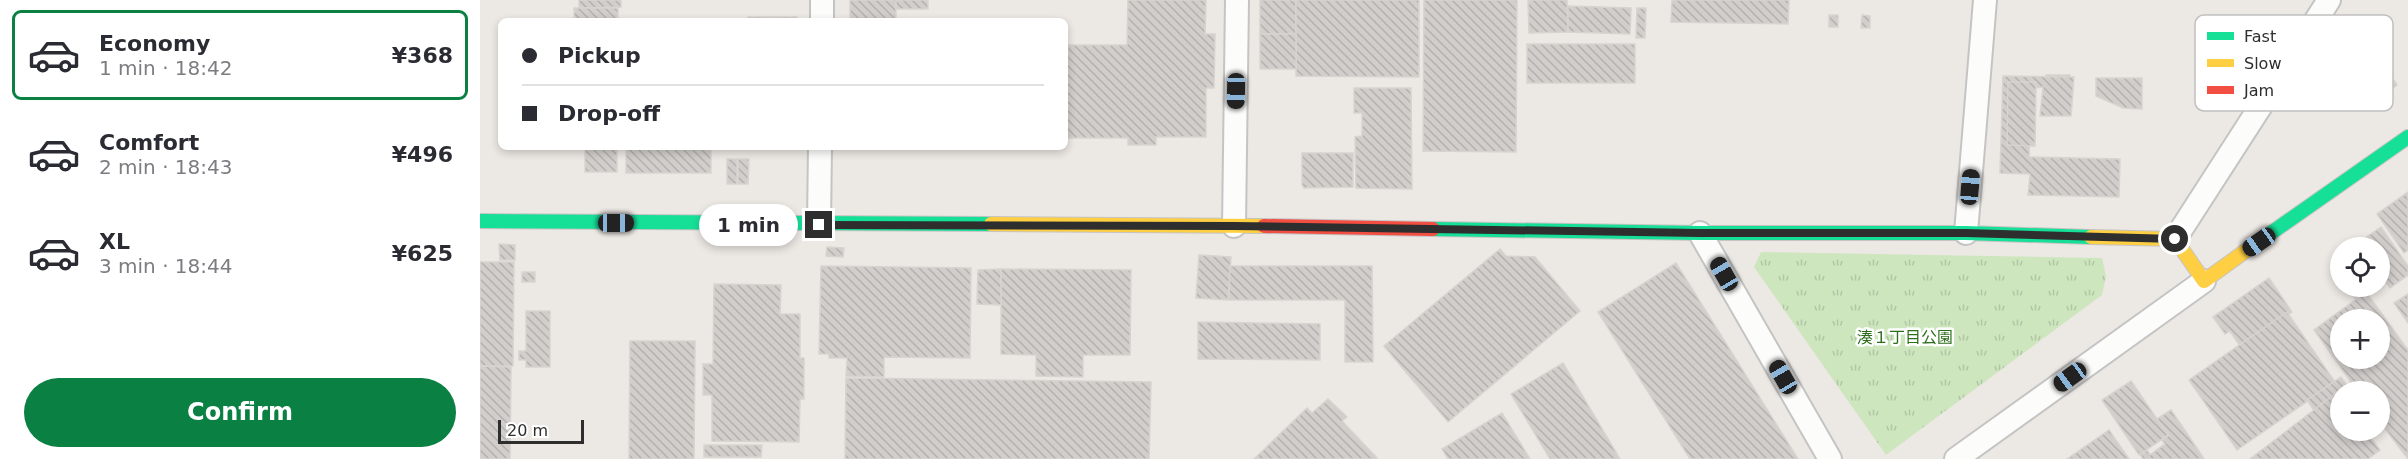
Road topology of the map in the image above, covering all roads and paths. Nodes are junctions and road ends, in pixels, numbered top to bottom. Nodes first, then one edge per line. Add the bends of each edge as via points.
1 (822, 0) edge
2 (1237, 0) edge
3 (1985, 0) edge
4 (2329, 0) edge
5 (2319, 15) edge
6 (822, 18) edge
7 (2257, 111) edge
8 (2408, 137) edge
9 (820, 150) edge
10 (480, 221) edge
11 (819, 225) junction
12 (1234, 226) junction
13 (1700, 233) junction
14 (1966, 233) junction
15 (2175, 239) junction
16 (2204, 281) junction
17 (1830, 459) edge
18 (1956, 459) edge

1 - 6 street
2 - 12 street
3 - 14 street
4 - 5 street
7 - 15 street
8 - 16 street
9 - 11 street
10 - 11 street
11 - 12 street
12 - 13 street
13 - 14 street
13 - 17 street
14 - 15 street
15 - 16 street
16 - 18 street

